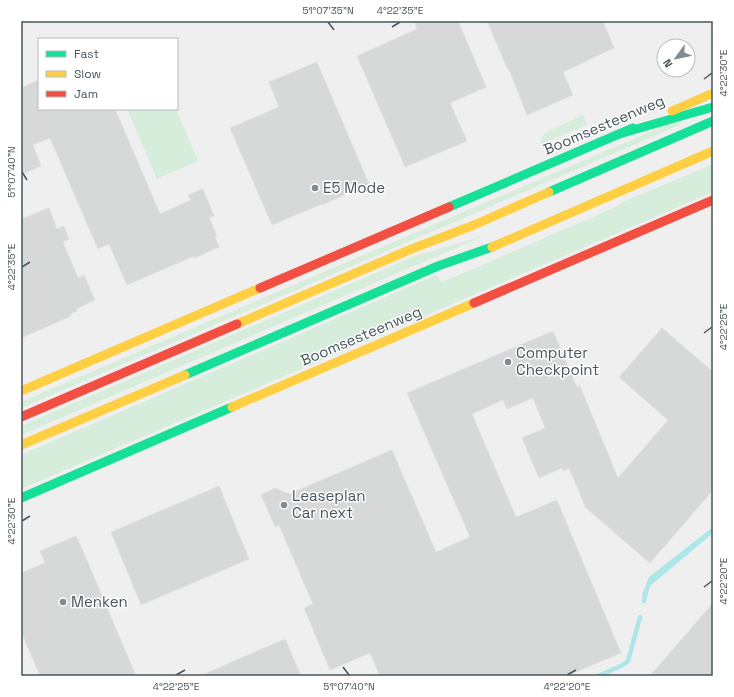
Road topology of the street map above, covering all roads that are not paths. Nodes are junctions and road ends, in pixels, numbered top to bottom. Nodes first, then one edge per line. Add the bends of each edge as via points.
1 (713, 93) edge
2 (713, 107) edge
3 (713, 121) edge
4 (619, 134) junction
5 (713, 150) edge
6 (713, 200) edge
7 (21, 391) edge
8 (21, 417) edge
9 (21, 445) edge
10 (21, 498) edge

1 - 4 main road, Boomsesteenweg
2 - 4 main road
3 - 8 main road
4 - 7 main road, Boomsesteenweg
5 - 9 main road via 503,242 438,266
6 - 10 main road, Boomsesteenweg

